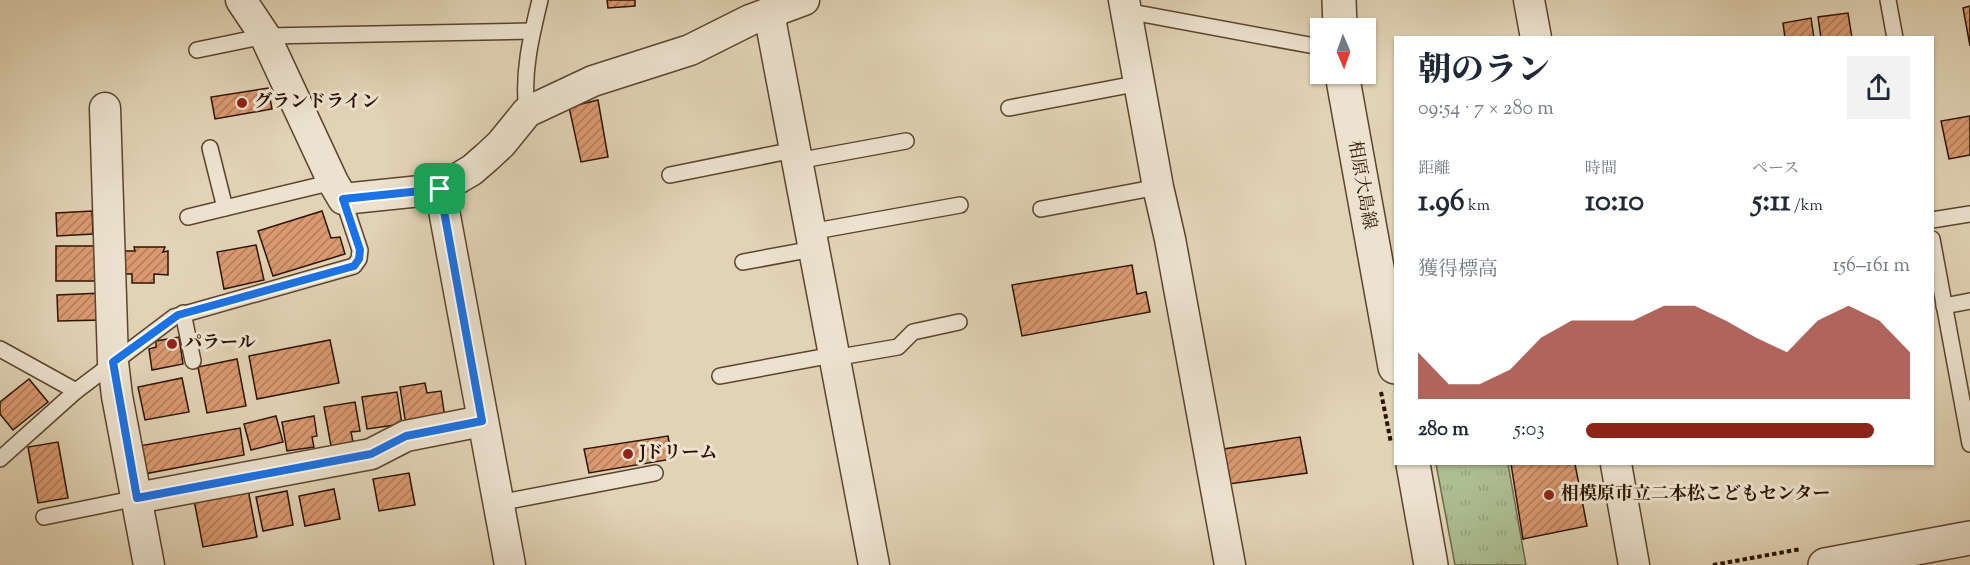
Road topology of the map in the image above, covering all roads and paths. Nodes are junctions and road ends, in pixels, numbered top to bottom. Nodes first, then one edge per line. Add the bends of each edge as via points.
1 (241, 0) edge
2 (540, 0) edge
3 (804, 0) edge
4 (1339, 0) edge
5 (1529, 0) edge
6 (1888, 0) edge
7 (1125, 6) edge
8 (769, 13) junction
9 (1340, 18) edge
10 (532, 31) junction
11 (265, 36) junction
12 (1536, 36) edge
13 (1895, 36) edge
14 (1310, 45) edge
15 (197, 50) dead end
16 (1140, 83) junction
17 (1344, 84) edge
18 (105, 108) dead end
19 (1010, 108) dead end
20 (527, 112) junction
21 (906, 141) dead end
22 (210, 148) dead end
23 (796, 155) junction
24 (670, 175) dead end
25 (1158, 187) junction
26 (440, 189) junction
27 (338, 190) junction
28 (960, 205) dead end
29 (225, 208) junction
30 (1041, 209) dead end
31 (1970, 214) edge
32 (188, 217) dead end
33 (1934, 220) edge
34 (812, 241) junction
35 (743, 262) dead end
36 (1934, 262) edge
37 (1936, 286) edge
38 (1970, 301) edge
39 (1944, 306) junction
40 (183, 313) junction
41 (959, 322) dead end
42 (0, 350) edge
43 (834, 356) junction
44 (193, 360) dead end
45 (1394, 361) edge
46 (113, 362) junction
47 (720, 376) dead end
48 (76, 391) junction
49 (482, 421) junction
50 (1970, 444) edge
51 (0, 459) edge
52 (1413, 465) edge
53 (1616, 465) edge
54 (655, 473) dead end
55 (137, 498) junction
56 (498, 503) junction
57 (44, 517) dead end
58 (1970, 538) edge
59 (149, 565) edge
60 (510, 565) edge
61 (874, 565) edge
62 (1230, 565) edge
63 (1431, 565) edge
64 (1634, 565) edge
65 (1825, 565) edge

1 - 11 street
2 - 10 lane
3 - 8 street
4 - 9 street
5 - 12 street
6 - 13 lane
7 - 14 lane
7 - 16 street
8 - 20 street via 690,50 593,81
8 - 23 street
10 - 11 lane
10 - 20 lane via 524,91
11 - 15 lane
11 - 27 street
16 - 19 lane
16 - 25 street
17 - 45 street, 相原大島線
18 - 46 street
20 - 26 street via 487,157
21 - 23 lane
22 - 29 lane
23 - 24 lane
23 - 34 street
25 - 30 lane
25 - 62 street
26 - 27 street
26 - 49 street
27 - 29 lane
27 - 40 lane via 360,250 354,266
28 - 34 lane
29 - 32 lane
31 - 33 lane
34 - 35 lane
34 - 43 street
36 - 37 lane
37 - 39 lane
38 - 39 lane
39 - 50 lane
40 - 44 lane
40 - 46 lane
41 - 43 lane via 913,332 898,347
42 - 48 lane
43 - 47 lane
43 - 61 street
46 - 48 lane
46 - 55 street
48 - 51 lane
49 - 55 street via 406,436 371,454
49 - 56 street
52 - 63 street
53 - 64 street
54 - 56 lane
55 - 57 lane
55 - 59 street
56 - 60 street
58 - 65 street

